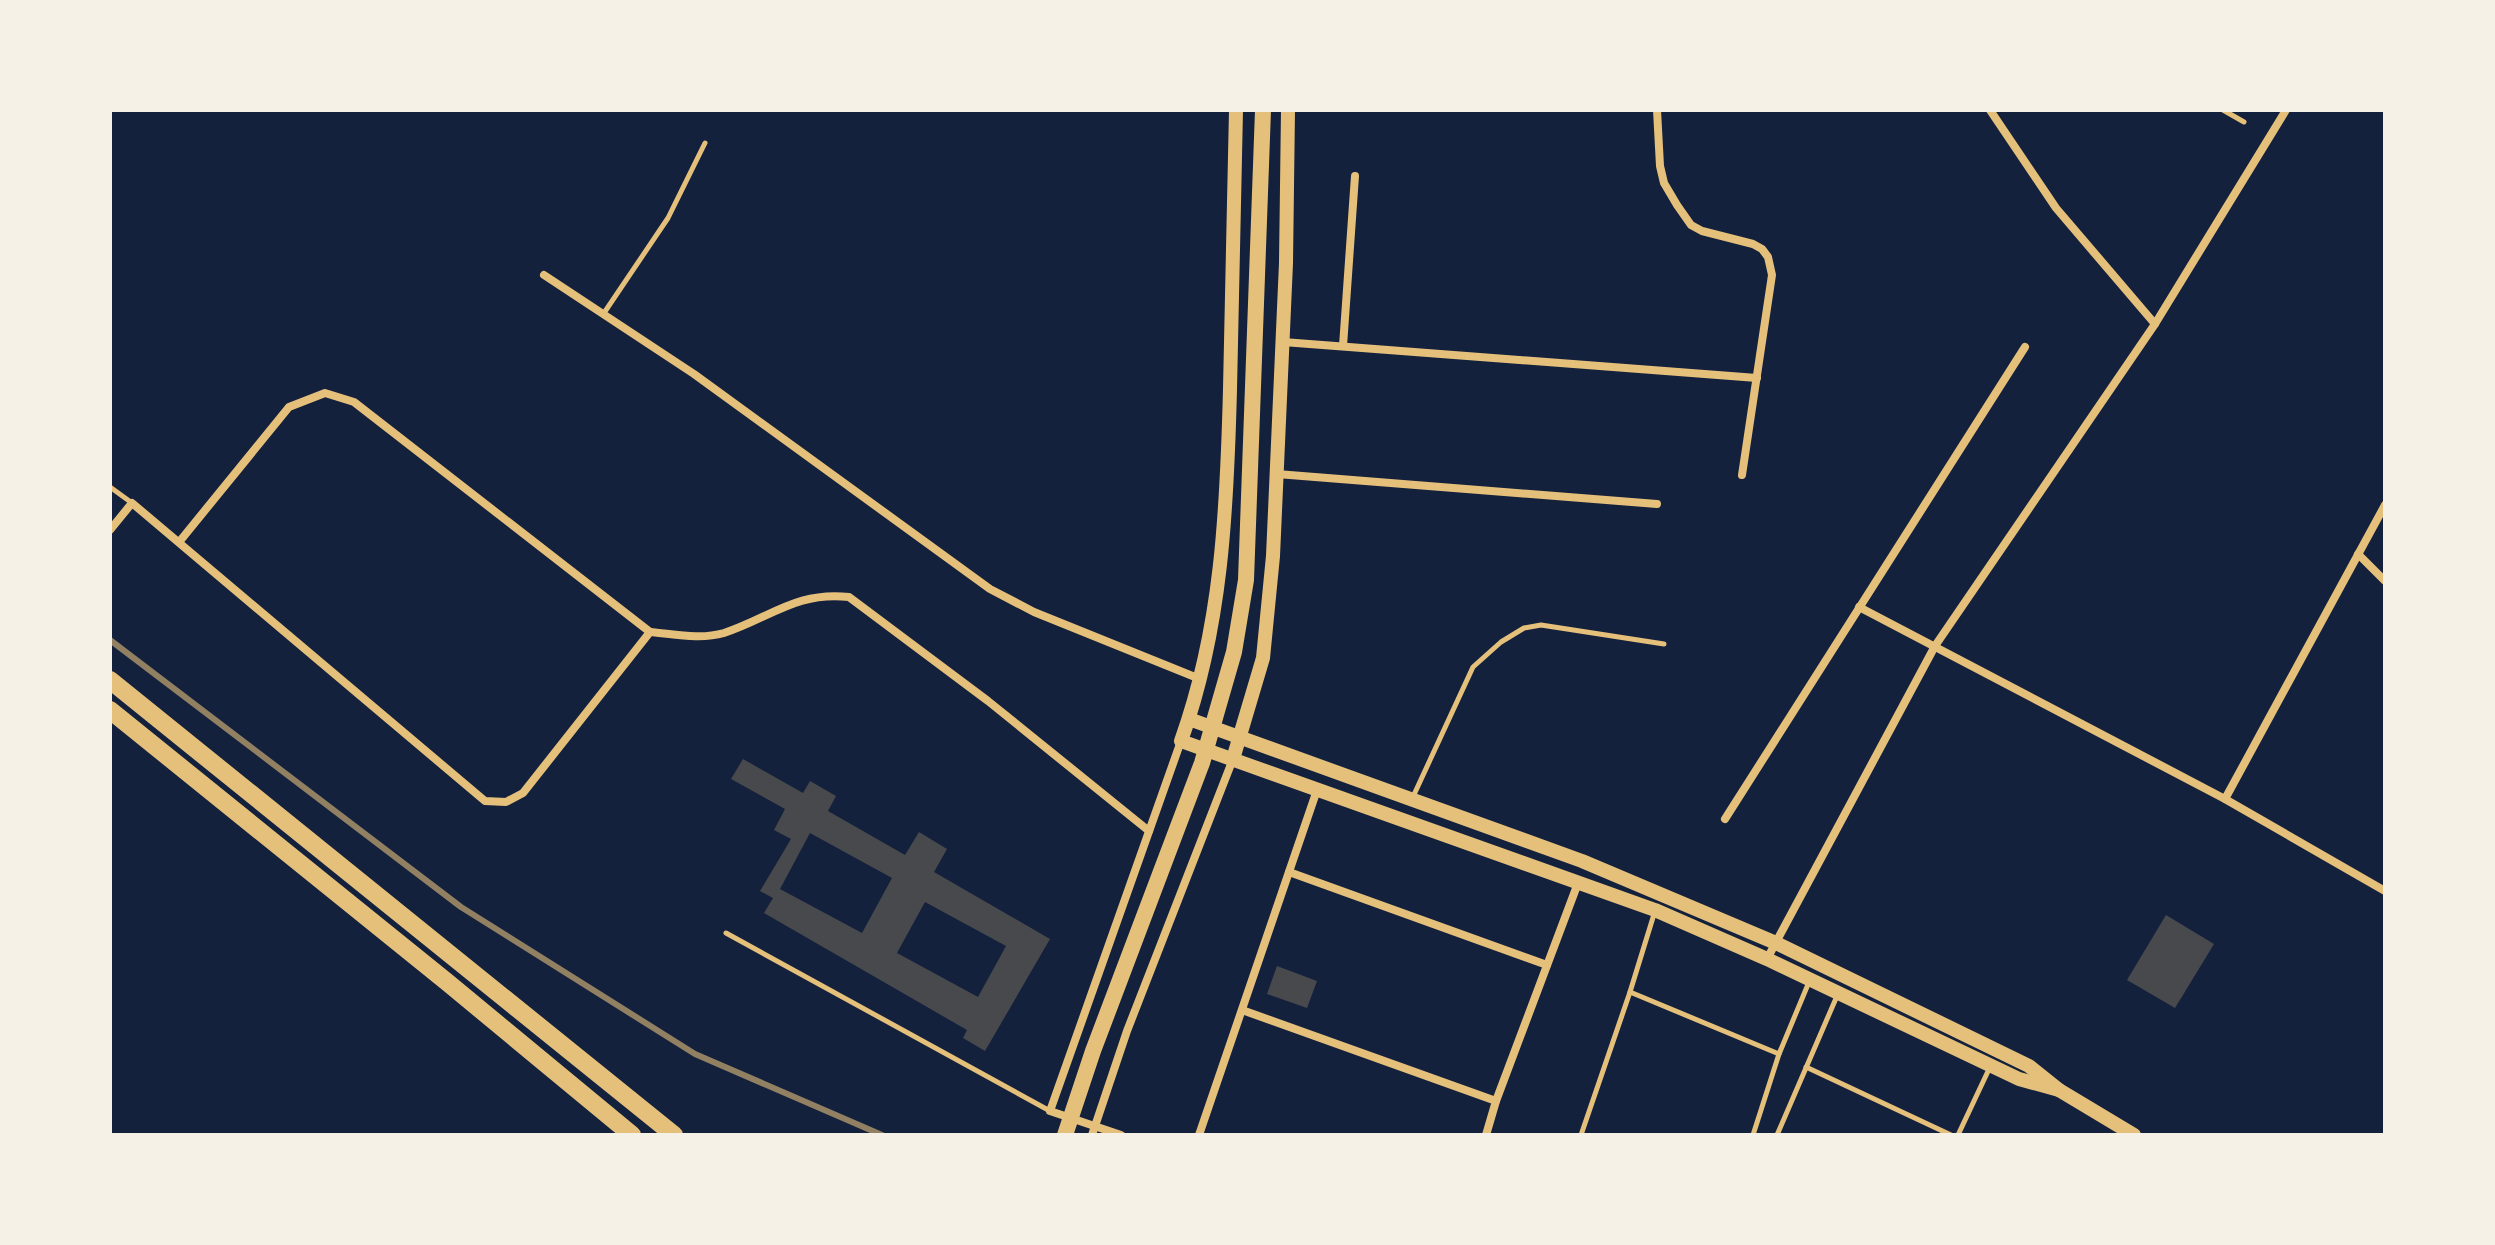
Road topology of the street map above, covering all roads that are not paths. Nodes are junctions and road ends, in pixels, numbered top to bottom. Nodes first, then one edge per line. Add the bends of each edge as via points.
1 (1236, 110) edge
2 (1263, 110) edge
3 (1288, 110) edge
4 (1657, 110) edge
5 (1990, 110) edge
6 (2223, 110) edge
7 (2286, 110) edge
8 (2244, 122) dead end
9 (705, 143) dead end
10 (1355, 176) dead end
11 (544, 275) dead end
12 (603, 314) junction
13 (2155, 324) junction
14 (1283, 342) junction
15 (1343, 346) junction
16 (2025, 347) dead end
17 (1757, 378) junction
18 (1277, 474) junction
19 (1742, 475) dead end
20 (110, 487) edge
21 (132, 503) junction
22 (1657, 504) dead end
23 (2385, 505) edge
24 (110, 530) edge
25 (180, 541) junction
26 (2358, 554) junction
27 (2385, 581) edge
28 (1859, 607) junction
29 (650, 632) junction
30 (1664, 644) dead end
31 (1935, 646) junction
32 (1201, 679) junction
33 (110, 680) edge
34 (110, 710) edge
35 (1189, 719) junction
36 (1240, 736) junction
37 (1181, 741) junction
38 (1233, 759) junction
39 (1317, 790) junction
40 (1412, 799) junction
41 (2225, 799) junction
42 (1725, 819) dead end
43 (1149, 831) junction
44 (1289, 872) junction
45 (1578, 883) junction
46 (2385, 891) edge
47 (1655, 910) junction
48 (726, 933) dead end
49 (1776, 943) junction
50 (1767, 959) junction
51 (1547, 965) junction
52 (1810, 979) junction
53 (1630, 992) junction
54 (1838, 993) junction
55 (1242, 1010) junction
56 (1779, 1054) junction
57 (1991, 1066) junction
58 (1806, 1067) junction
59 (2059, 1090) junction
60 (1496, 1101) junction
61 (1050, 1111) junction
62 (1094, 1131) edge
63 (632, 1135) edge
64 (674, 1135) edge
65 (1065, 1135) edge
66 (1121, 1135) edge
67 (1199, 1135) edge
68 (1486, 1135) edge
69 (1581, 1135) edge
70 (1753, 1135) edge
71 (1777, 1135) edge
72 (1951, 1135) edge
73 (1958, 1135) edge
74 (2134, 1135) edge

1 - 32 street via 1228,471 1218,597
2 - 65 main road via 1246,580 1234,652 1202,763
3 - 14 street
4 - 17 street via 1664,183 1691,225 1753,244 1768,257 1772,275
5 - 13 street via 2056,208
6 - 8 lane
7 - 13 street
9 - 12 lane via 668,218
10 - 15 street
11 - 12 street
12 - 32 street via 990,589
13 - 31 street
14 - 15 street
14 - 18 street
15 - 17 street
16 - 28 street
17 - 19 street
18 - 22 street
18 - 36 street via 1263,658
20 - 21 lane
21 - 24 street
21 - 25 street
23 - 26 street
25 - 29 street via 289,407 325,393 354,402
25 - 29 street via 485,801 506,802 523,793
26 - 27 street
26 - 41 street
28 - 31 street
28 - 42 street
29 - 43 street via 709,636 812,598 849,597
30 - 40 lane via 1541,625 1501,642 1473,667
31 - 41 street
31 - 49 street
32 - 35 street
33 - 64 highway
34 - 63 highway
35 - 36 street
35 - 37 street
36 - 38 street
36 - 40 street
37 - 38 street
37 - 43 street
38 - 39 street
38 - 62 street
39 - 44 street
39 - 45 street
40 - 49 street via 1582,861
41 - 46 street
43 - 61 street
44 - 51 street
44 - 55 street
45 - 47 street
45 - 51 street
47 - 50 street
47 - 53 lane
48 - 61 lane
49 - 50 street
49 - 59 street via 2029,1066
50 - 52 street
51 - 60 street
52 - 54 street
52 - 56 lane
53 - 56 lane
53 - 69 lane
54 - 57 street
54 - 58 lane
55 - 60 street
55 - 67 street
56 - 70 lane
57 - 59 street
57 - 73 lane
58 - 71 lane
58 - 72 lane
59 - 74 street
60 - 68 street
61 - 62 street
62 - 66 street

